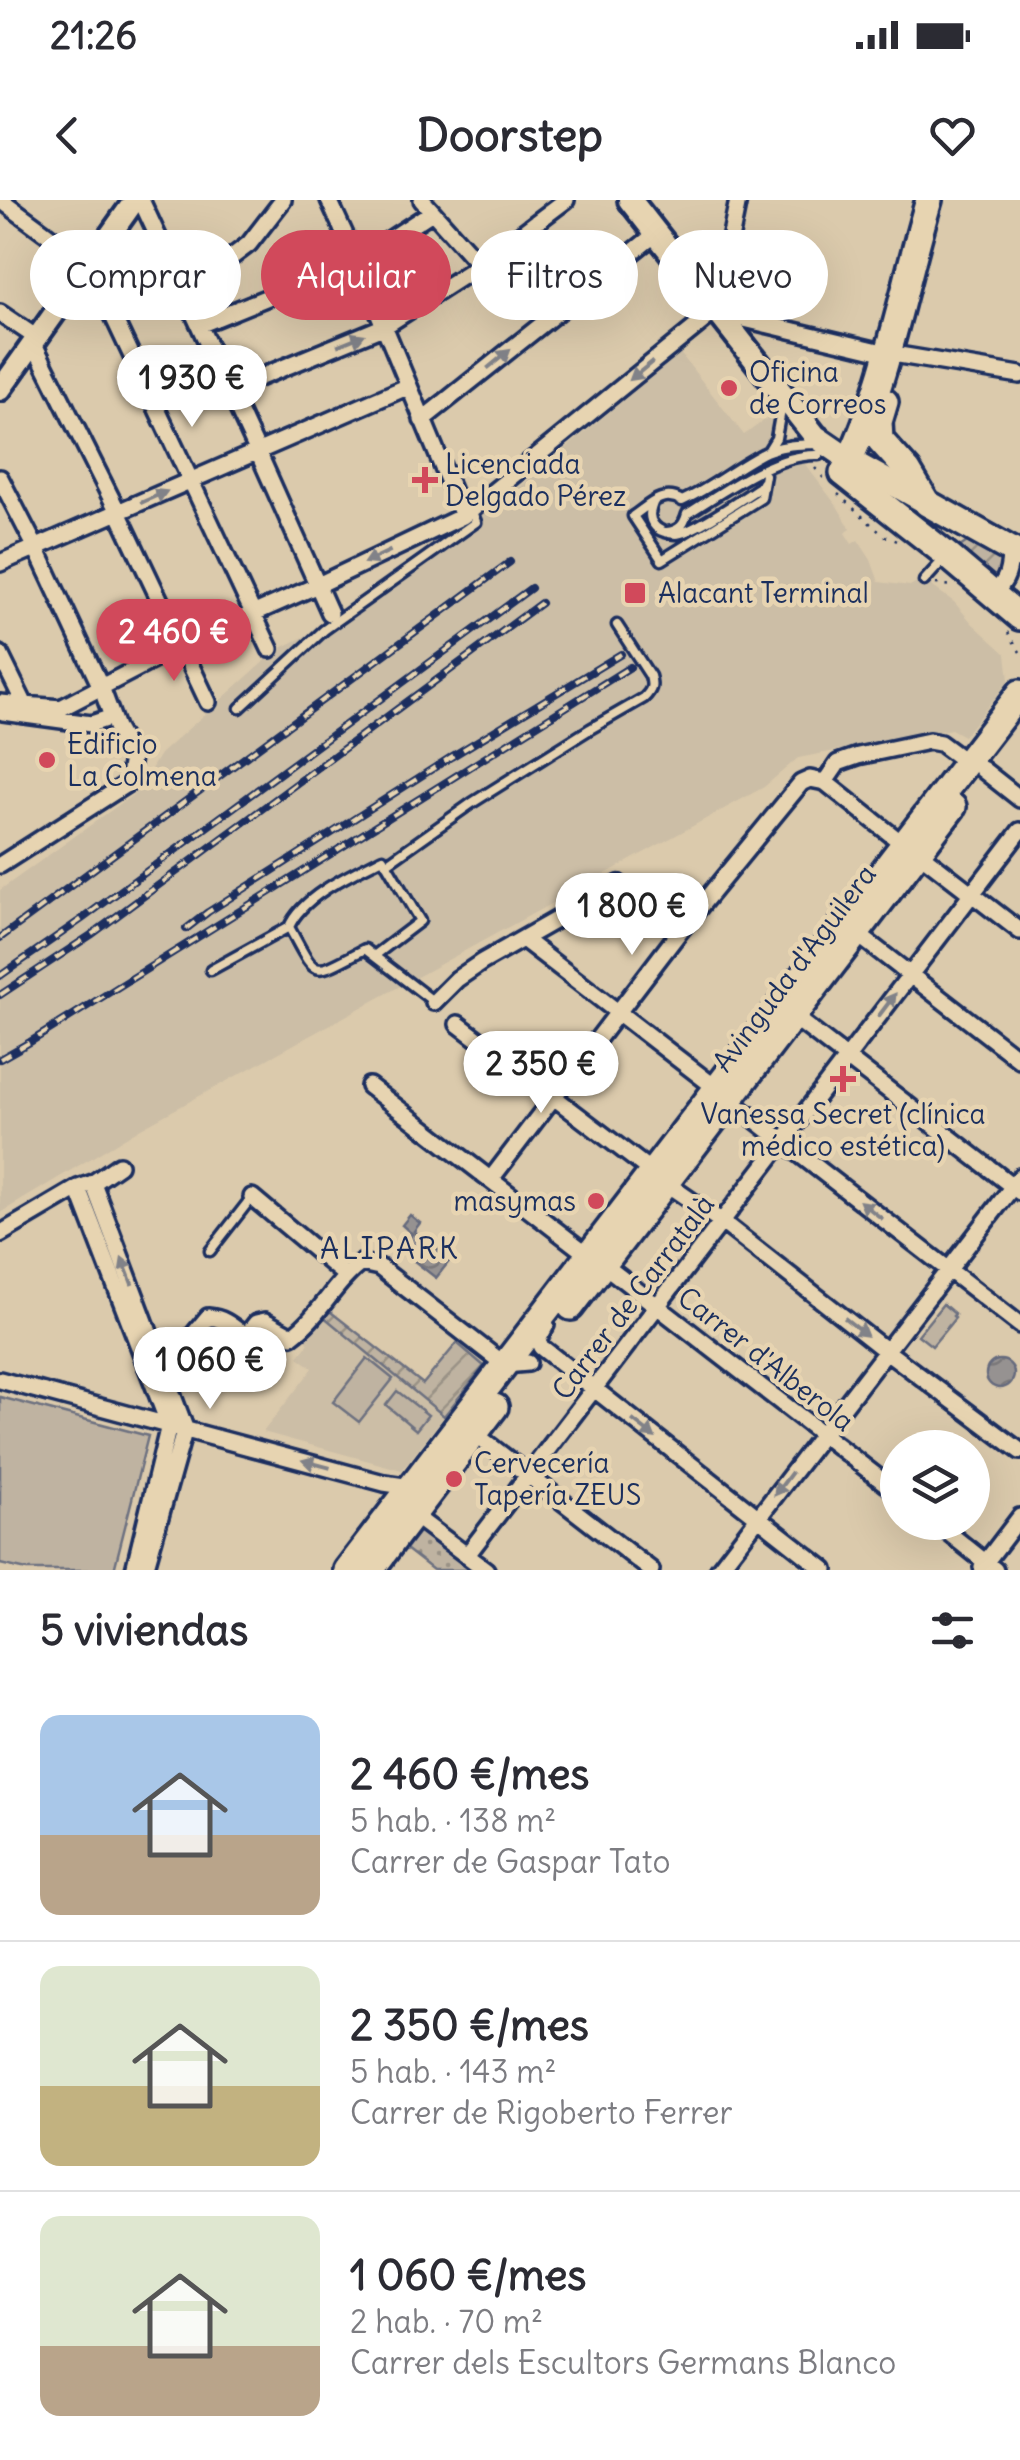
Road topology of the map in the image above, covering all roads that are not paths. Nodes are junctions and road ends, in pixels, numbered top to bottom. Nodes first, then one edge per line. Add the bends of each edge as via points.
1 (1, 200) edge
2 (138, 200) edge
3 (283, 200) edge
4 (330, 200) edge
5 (566, 200) edge
6 (616, 200) edge
7 (630, 200) edge
8 (738, 200) edge
9 (928, 200) edge
10 (943, 200) edge
11 (427, 206) edge
12 (42, 230) edge
13 (115, 230) edge
14 (153, 230) edge
15 (343, 230) edge
16 (396, 230) edge
17 (526, 230) edge
18 (732, 230) edge
19 (658, 238) edge
20 (648, 240) junction
21 (241, 251) edge
22 (658, 251) edge
23 (471, 255) edge
24 (471, 271) edge
25 (261, 300) edge
26 (0, 312) edge
27 (51, 320) edge
28 (115, 320) edge
29 (197, 320) edge
30 (382, 320) edge
31 (705, 320) edge
32 (719, 320) edge
33 (720, 320) edge
34 (745, 320) edge
35 (199, 325) junction
36 (385, 326) junction
37 (36, 341) junction
38 (893, 353) junction
39 (1020, 375) edge
40 (408, 386) junction
41 (0, 390) edge
42 (229, 390) junction
43 (781, 410) junction
44 (422, 420) junction
45 (817, 448) junction
46 (768, 451) junction
47 (258, 452) junction
48 (777, 464) junction
49 (846, 466) junction
50 (765, 476) junction
51 (0, 478) edge
52 (191, 480) junction
53 (682, 501) junction
54 (653, 503) junction
55 (927, 503) junction
56 (118, 512) junction
57 (467, 513) junction
58 (687, 514) junction
59 (668, 532) junction
60 (987, 534) junction
61 (955, 546) junction
62 (36, 548) junction
63 (1015, 552) edge
64 (0, 563) edge
65 (926, 579) road end
66 (318, 585) junction
67 (992, 594) junction
68 (330, 613) dead end
69 (254, 614) junction
70 (617, 625) dead end
71 (1014, 625) edge
72 (180, 646) junction
73 (270, 649) dead end
74 (0, 654) edge
75 (101, 687) junction
76 (1020, 694) edge
77 (0, 702) edge
78 (208, 702) dead end
79 (25, 704) junction
80 (240, 708) dead end
81 (0, 711) edge
82 (112, 717) junction
83 (1020, 720) edge
84 (974, 766) junction
85 (817, 780) junction
86 (1020, 798) edge
87 (1020, 832) edge
88 (911, 849) junction
89 (386, 864) junction
90 (0, 865) edge
91 (972, 894) junction
92 (289, 927) junction
93 (680, 931) junction
94 (1020, 931) edge
95 (845, 934) junction
96 (522, 939) junction
97 (374, 956) junction
98 (211, 970) dead end
99 (911, 974) junction
100 (434, 1002) joint
101 (619, 1014) junction
102 (794, 1017) junction
103 (458, 1024) dead end
104 (847, 1058) junction
105 (1020, 1060) edge
106 (369, 1086) dead end
107 (724, 1094) junction
108 (554, 1098) junction
109 (783, 1141) junction
110 (119, 1165) dead end
111 (659, 1178) junction
112 (491, 1179) junction
113 (86, 1185) junction
114 (1018, 1185) edge
115 (252, 1197) joint
116 (722, 1222) junction
117 (0, 1234) edge
118 (210, 1250) dead end
119 (596, 1260) junction
120 (948, 1269) junction
121 (345, 1275) junction
122 (658, 1306) junction
123 (1020, 1324) edge
124 (885, 1350) junction
125 (525, 1358) junction
126 (162, 1364) junction
127 (0, 1380) edge
128 (594, 1390) junction
129 (177, 1426) junction
130 (474, 1434) junction
131 (822, 1434) junction
132 (1020, 1451) edge
133 (529, 1474) junction
134 (880, 1479) edge
135 (411, 1488) junction
136 (414, 1514) junction
137 (1020, 1516) edge
138 (756, 1518) junction
139 (955, 1540) edge
140 (467, 1555) junction
141 (987, 1568) edge
142 (134, 1570) edge
143 (145, 1570) edge
144 (348, 1570) edge
145 (371, 1570) edge
146 (486, 1570) edge
147 (651, 1570) edge
148 (718, 1570) edge
149 (824, 1570) edge

1 - 12 street
2 - 13 street
2 - 14 street
3 - 21 street
4 - 15 street
5 - 17 street
6 - 20 main road
7 - 19 main road
8 - 18 street
9 - 38 main road
10 - 38 main road
11 - 16 street
11 - 23 street
20 - 22 main road
44 -> 20 street
24 - 36 street
25 - 35 street
26 - 37 street
27 - 37 street
28 - 52 street
29 - 35 street
30 - 36 street
31 -> 57 street
32 - 43 main road
33 - 45 main road
34 - 38 street
35 - 42 street
36 - 40 street
42 -> 36 street
37 - 41 street
37 - 56 street
38 - 39 street
38 - 49 main road
38 - 55 main road via 878,432
40 - 44 street
40 - 47 street
42 - 47 street
43 - 45 main road
43 - 46 lane
44 - 57 street
45 - 46 lane
45 - 48 lane
45 - 49 main road
46 - 53 lane
47 - 52 street
47 - 66 street
48 - 50 lane
48 - 58 lane
49 - 55 main road
49 - 61 main road
50 - 54 lane via 762,498 662,560 633,516
50 - 59 lane via 760,487 697,526
51 - 62 street
56 -> 52 street
52 - 69 street
53 - 54 lane via 670,495
53 - 58 lane
54 - 59 lane via 653,524
55 - 60 main road
56 - 62 street
56 - 72 street
57 -> 66 street
57 - 80 lane via 476,522 324,630
58 - 59 lane via 680,529
60 - 61 street
60 - 63 main road
61 - 65 lane
61 - 67 main road
62 - 64 street
62 - 75 street
63 - 67 street via 1002,587
66 - 68 street
66 - 69 street
67 - 71 main road
69 - 72 street
69 - 73 street
70 - 89 lane via 650,676 651,691
72 - 75 street
72 - 78 street
74 - 79 street
75 - 79 street via 61,708
75 - 82 street
76 - 84 main road, Avinguda d'Aguilera
77 - 79 street
81 - 82 street via 91,724
82 - 90 street via 132,756 128,783
83 - 84 main road, Avinguda d'Aguilera
84 - 85 street via 929,741 858,756
84 - 86 street
84 - 88 main road, Avinguda d'Aguilera
85 - 88 street
85 - 93 street via 801,783
87 - 91 street, Carrer de Carratalà
88 - 91 street
88 - 95 main road, Avinguda d'Aguilera
89 - 92 lane via 383,858 319,893
89 - 97 lane via 420,921
91 - 94 street
91 - 99 street, Carrer de Carratalà
92 - 97 lane via 318,970 365,949
92 - 98 lane
93 - 96 street via 619,884
93 - 101 street
95 - 99 street
95 - 102 main road, Avinguda d'Aguilera
95 - 107 main road, Avinguda d'Aguilera
96 - 100 street via 457,979
96 - 101 street
97 - 100 lane
104 -> 99 street, Carrer de Carratalà
99 - 105 street
101 - 107 street
101 - 108 street
102 - 104 street
102 - 107 main road, Avinguda d'Aguilera
103 - 108 street
104 - 109 street, Carrer de Carratalà
104 - 114 street
106 - 112 street, Carrer d'Alberola
107 - 109 street
107 - 111 main road, Avinguda d'Aguilera
108 - 111 street
108 - 112 street
109 - 116 street, Carrer de Carratalà
120 -> 109 street
110 - 113 street
111 - 116 street
111 - 119 main road, Avinguda d'Aguilera
111 - 119 main road, Avinguda d'Aguilera via 630,1201
112 - 119 street, Carrer d'Alberola
113 - 117 street
126 -> 113 street
113 - 129 street
114 - 120 street
115 - 118 lane
115 - 121 street
116 - 122 street, Carrer de Carratalà
116 -> 124 street
119 - 122 street, Carrer d'Alberola
119 - 125 main road, Avinguda d'Aguilera
119 - 125 main road, Avinguda d'Aguilera
120 - 123 street
120 - 124 street
121 - 125 street via 361,1263 379,1267
121 - 126 street via 292,1336 265,1321 241,1333 208,1317 174,1359
122 - 128 street, Carrer de Carratalà
122 - 131 street, Carrer d'Alberola
124 - 131 street
124 - 132 street
125 - 128 street
125 - 130 main road, Avinguda d'Aguilera
125 - 135 main road, Avinguda d'Aguilera
126 - 129 street
127 - 129 street
128 - 133 street, Carrer de Carratalà
128 -> 138 street
135 -> 129 street
129 - 142 street
129 - 143 street
130 - 133 street
130 - 136 main road, Avinguda d'Aguilera
131 - 134 street, Carrer d'Alberola
131 -> 138 street
133 - 140 street, Carrer de Carratalà
133 - 147 street
135 - 144 main road, Avinguda d'Aguilera
136 - 140 street
136 - 145 main road, Avinguda d'Aguilera
137 - 141 street
138 - 148 street
138 - 149 street
139 - 141 street
140 - 146 street

